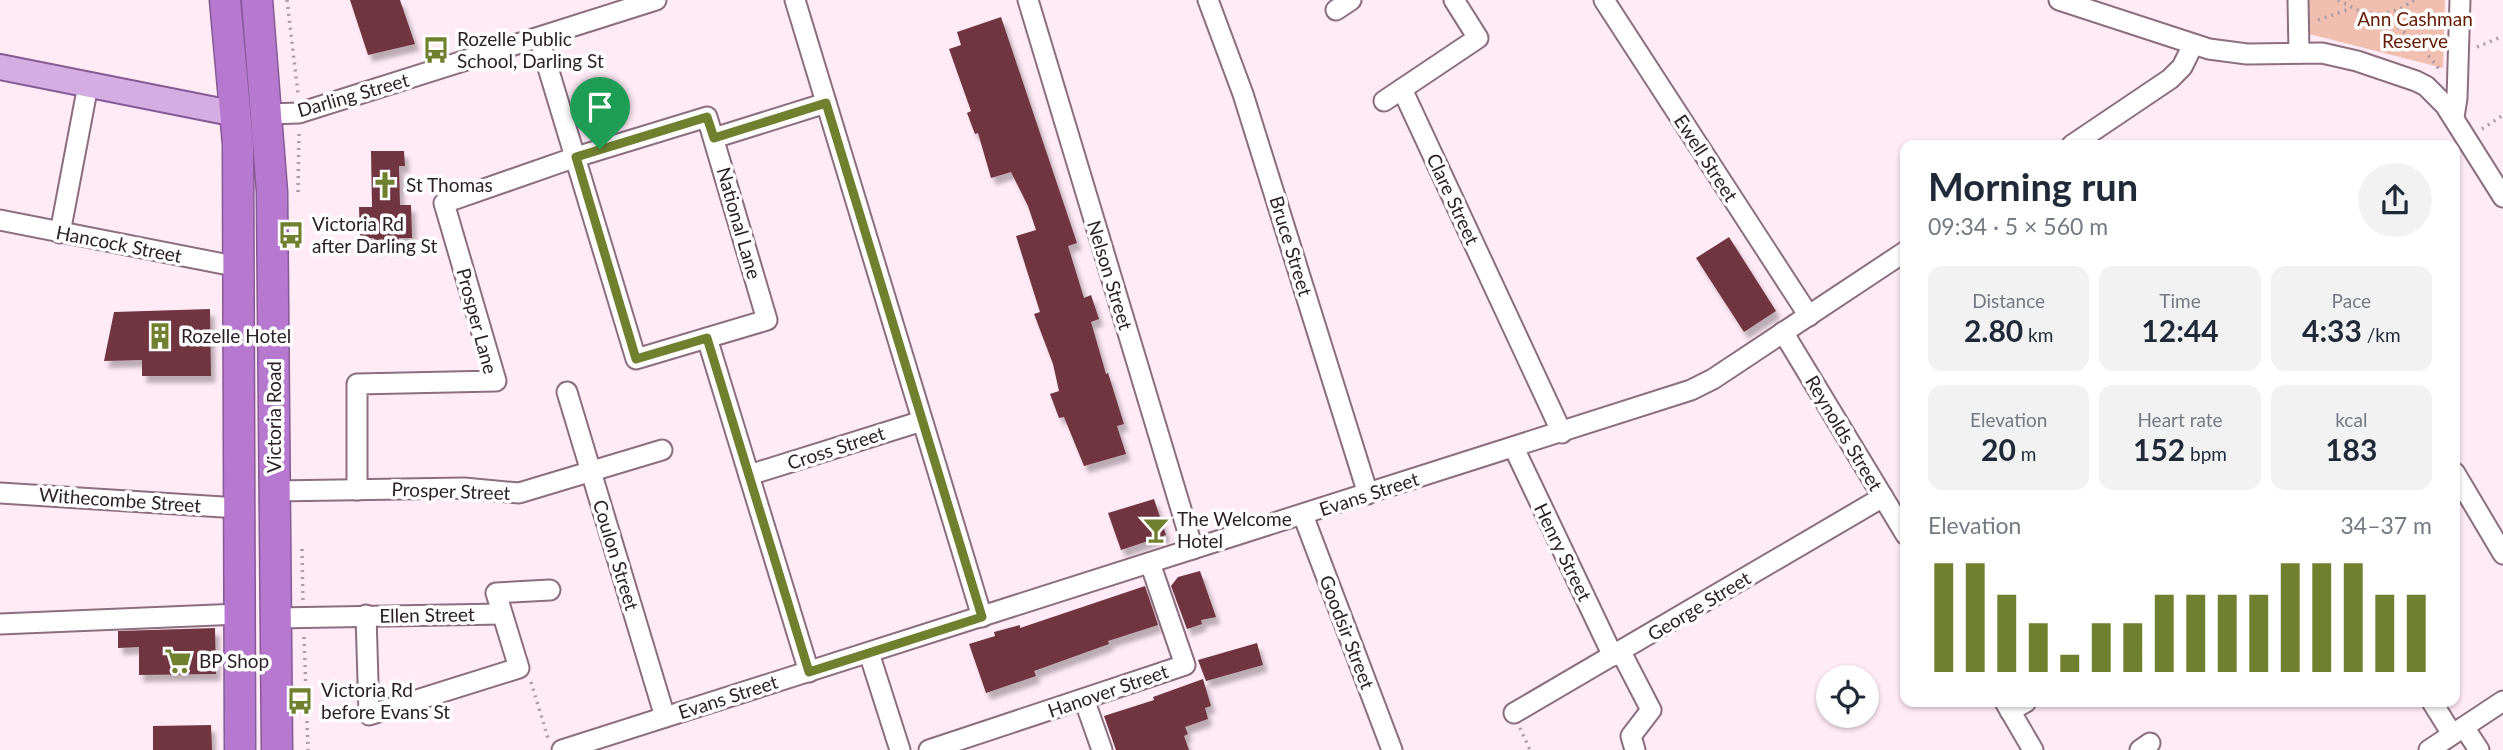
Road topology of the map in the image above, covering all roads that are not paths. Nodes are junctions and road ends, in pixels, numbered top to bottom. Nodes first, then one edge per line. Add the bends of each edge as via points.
1 (225, 0) edge
2 (257, 0) edge
3 (656, 0) edge
4 (794, 0) edge
5 (1028, 0) edge
6 (1454, 0) edge
7 (1604, 0) edge
8 (2059, 0) edge
9 (2298, 0) edge
10 (2459, 0) edge
11 (1209, 3) edge
12 (2117, 9) edge
13 (539, 38) junction
14 (2193, 44) junction
15 (2299, 53) junction
16 (0, 67) edge
17 (88, 85) junction
18 (1402, 89) junction
19 (1384, 100) dead end
20 (826, 103) junction
21 (236, 114) junction
22 (267, 114) junction
23 (2454, 117) junction
24 (714, 138) junction
25 (2098, 139) edge
26 (576, 157) junction
27 (2503, 197) edge
28 (0, 220) edge
29 (60, 233) junction
30 (1900, 255) edge
31 (239, 267) junction
32 (1809, 316) junction
33 (1783, 332) junction
34 (707, 338) junction
35 (567, 392) dead end
36 (922, 421) junction
37 (1562, 433) junction
38 (1514, 448) junction
39 (663, 450) dead end
40 (592, 472) junction
41 (749, 475) junction
42 (2460, 481) edge
43 (357, 490) junction
44 (275, 491) junction
45 (0, 493) edge
46 (1368, 494) junction
47 (1883, 497) junction
48 (239, 508) junction
49 (1303, 515) junction
50 (1900, 525) edge
51 (1193, 550) junction
52 (2503, 554) edge
53 (1150, 563) junction
54 (550, 590) dead end
55 (240, 614) junction
56 (502, 614) junction
57 (366, 615) junction
58 (982, 617) junction
59 (276, 618) junction
60 (0, 624) edge
61 (869, 653) junction
62 (1617, 654) junction
63 (809, 672) junction
64 (1084, 699) junction
65 (2503, 701) edge
66 (2015, 707) edge
67 (2436, 707) edge
68 (1514, 713) dead end
69 (665, 717) junction
70 (2458, 731) junction
71 (555, 744) edge
72 (584, 747) edge
73 (240, 750) edge
74 (277, 750) edge
75 (900, 750) edge
76 (929, 750) edge
77 (1102, 750) edge
78 (1392, 750) edge
79 (1635, 750) edge
80 (2033, 750) edge
81 (2429, 750) edge
82 (2479, 750) edge

1 - 21 highway, Victoria Road
2 - 22 highway, Victoria Road
3 - 13 street, Darling Street
4 - 20 street
5 - 51 street, Nelson Street
6 - 18 street via 1478,38
7 - 32 street, Ewell Street
8 - 12 street
9 - 15 street
10 - 23 street
11 - 46 street, Bruce Street via 1243,94
12 - 14 street
13 - 22 street, Darling Street via 299,113
13 - 26 street
14 - 15 street via 2228,53
14 - 25 street via 2177,73
15 - 23 street via 2338,56 2416,81 2437,95
16 - 17 main road, Darling Street
17 - 21 main road, Darling Street
17 - 29 street
18 - 19 street
18 - 37 street, Clare Street
20 - 24 street
20 - 36 street
21 - 22 highway, Darling Street
21 - 31 highway, Victoria Road
22 - 44 highway, Victoria Road
23 - 27 street
24 - 26 street via 707,117
24 - 34 street, National Lane via 767,320
26 - 34 street via 636,359
26 - 43 street, Prosper Lane via 444,203 496,381 357,384
28 - 29 street, Hancock Street
29 - 31 street, Hancock Street
30 - 32 street, Evans Street
31 - 48 highway, Victoria Road
32 - 33 street, Evans Street
33 - 37 street, Evans Street via 1691,390
33 - 47 street, Reynolds Street
34 - 41 street
35 - 40 street, Coulon Street
36 - 41 street, Cross Street
36 - 58 street
37 - 38 street, Evans Street
38 - 46 street, Evans Street
38 - 62 street, Henry Street
39 - 40 street, Prosper Street
40 - 43 street, Prosper Street via 519,493 464,488
40 - 69 street, Coulon Street
41 - 63 street
42 - 52 street
43 - 44 street, Prosper Street
44 - 59 highway, Victoria Road
45 - 48 street, Withecombe Street
46 - 49 street, Evans Street
47 - 50 street, Reynolds Street
47 - 62 street, George Street
48 - 55 highway, Victoria Road
49 - 51 street, Evans Street
49 - 78 street, Goodsir Street
51 - 53 street, Evans Street
53 - 58 street, Evans Street
53 - 64 street, Hanover Street via 1185,665
54 - 56 street, Ellen Street via 496,593
55 - 60 street
55 - 73 highway, Victoria Road
56 - 57 street, Ellen Street
56 - 57 street via 519,668 369,715
57 - 59 street, Ellen Street
58 - 61 street, Evans Street
59 - 74 highway, Victoria Road
61 - 63 street, Evans Street
61 - 75 street
62 - 68 street, George Street
62 - 79 street, Henry Street via 1651,710 1631,736
63 - 69 street, Evans Street
64 - 76 street, Hanover Street
64 - 77 street
65 - 70 street
66 - 80 street
67 - 70 street
69 - 72 street, Evans Street
70 - 81 street
70 - 82 street
71 - 72 street, Evans Street

